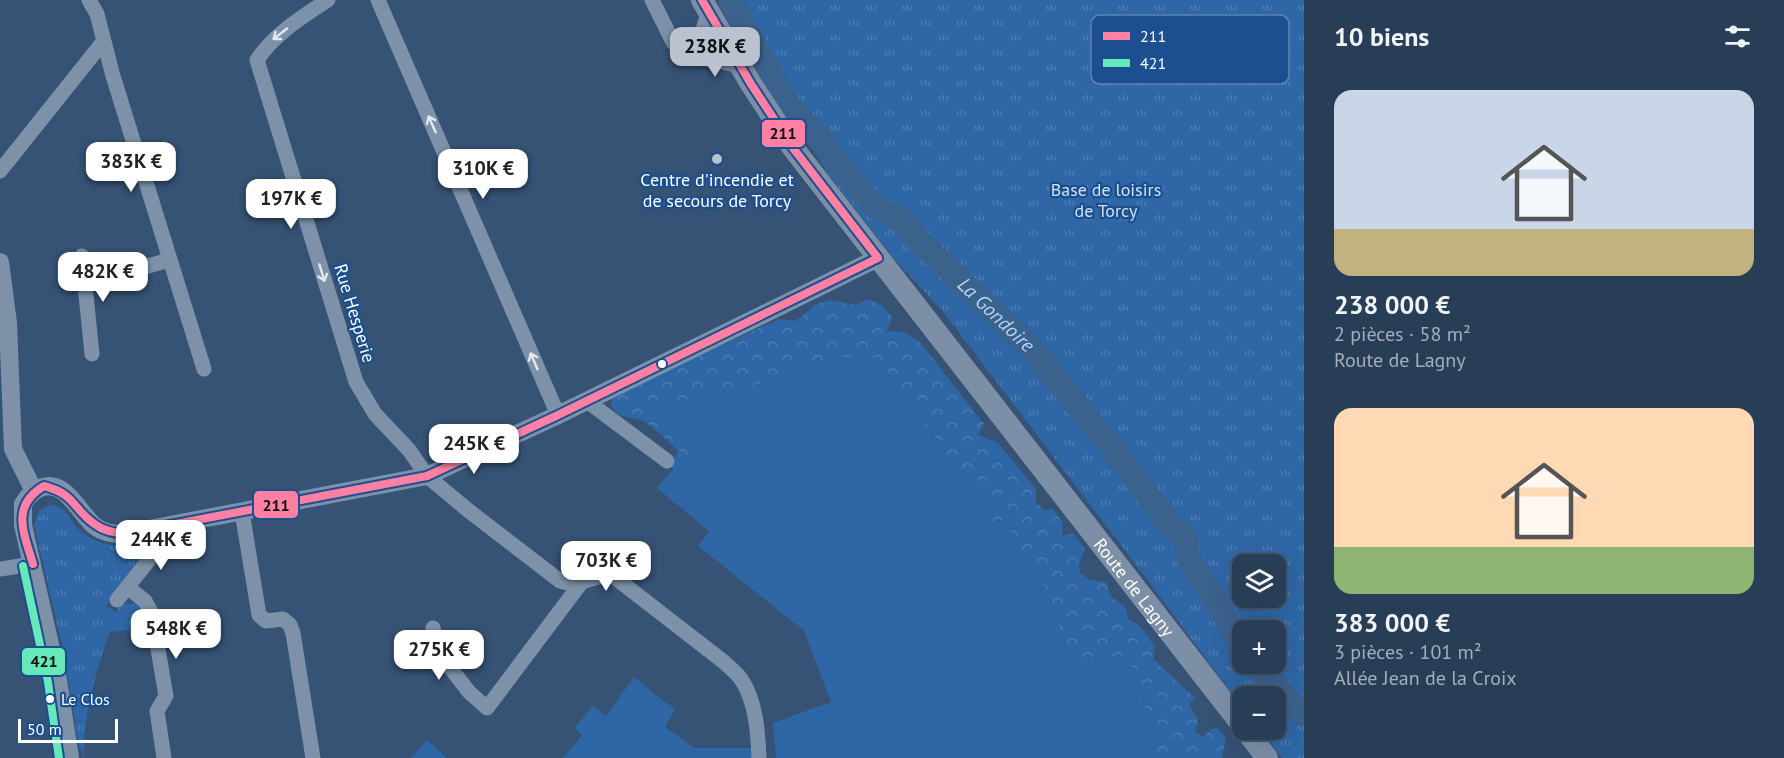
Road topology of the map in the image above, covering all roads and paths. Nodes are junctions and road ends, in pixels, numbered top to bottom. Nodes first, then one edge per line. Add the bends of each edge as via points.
1 (89, 0) edge
2 (328, 0) edge
3 (378, 0) edge
4 (652, 0) edge
5 (705, 6) edge
6 (103, 42) junction
7 (689, 59) junction
8 (741, 66) junction
9 (0, 171) edge
10 (82, 256) dead end
11 (878, 258) junction
12 (169, 260) junction
13 (0, 262) edge
14 (85, 284) junction
15 (92, 354) dead end
16 (204, 369) dead end
17 (587, 401) junction
18 (558, 415) junction
19 (667, 461) dead end
20 (427, 476) junction
21 (34, 491) junction
22 (242, 512) junction
23 (154, 529) junction
24 (33, 564) junction
25 (0, 569) edge
26 (581, 583) junction
27 (127, 587) junction
28 (117, 600) dead end
29 (433, 628) dead end
30 (1232, 712) edge
31 (1253, 740) edge
32 (70, 758) edge
33 (164, 758) edge
34 (313, 758) edge
35 (759, 758) edge
36 (1267, 758) edge

1 - 6 street via 97,14
2 -> 20 street, Rue Hesperie via 276,37 257,60 356,382 375,414
18 -> 3 street
4 - 7 street via 673,42
5 - 7 street via 702,33
5 - 8 main road
6 - 9 street
6 - 12 street
7 - 8 street
8 - 11 main road, Route de Lagny via 793,148
10 - 14 street
11 - 17 street
11 - 30 main road, Route de Lagny
12 - 14 street
12 - 16 street
13 - 21 street via 8,323 13,449
14 - 15 street
17 - 18 street
17 - 19 street
18 - 20 street
20 - 22 street
20 - 26 street via 560,582
21 - 23 street via 44,486 64,492 93,525 108,532
21 - 24 street via 22,511
22 - 23 street
22 - 34 street via 259,615 266,621 283,619 294,633
23 - 27 street via 156,551
24 - 25 street
24 - 32 street
26 - 29 street via 487,708 442,657
26 - 35 street via 607,575 621,581 740,677 750,699
27 - 28 street
27 - 33 street via 145,601 152,614 166,696 157,711
31 - 36 main road

